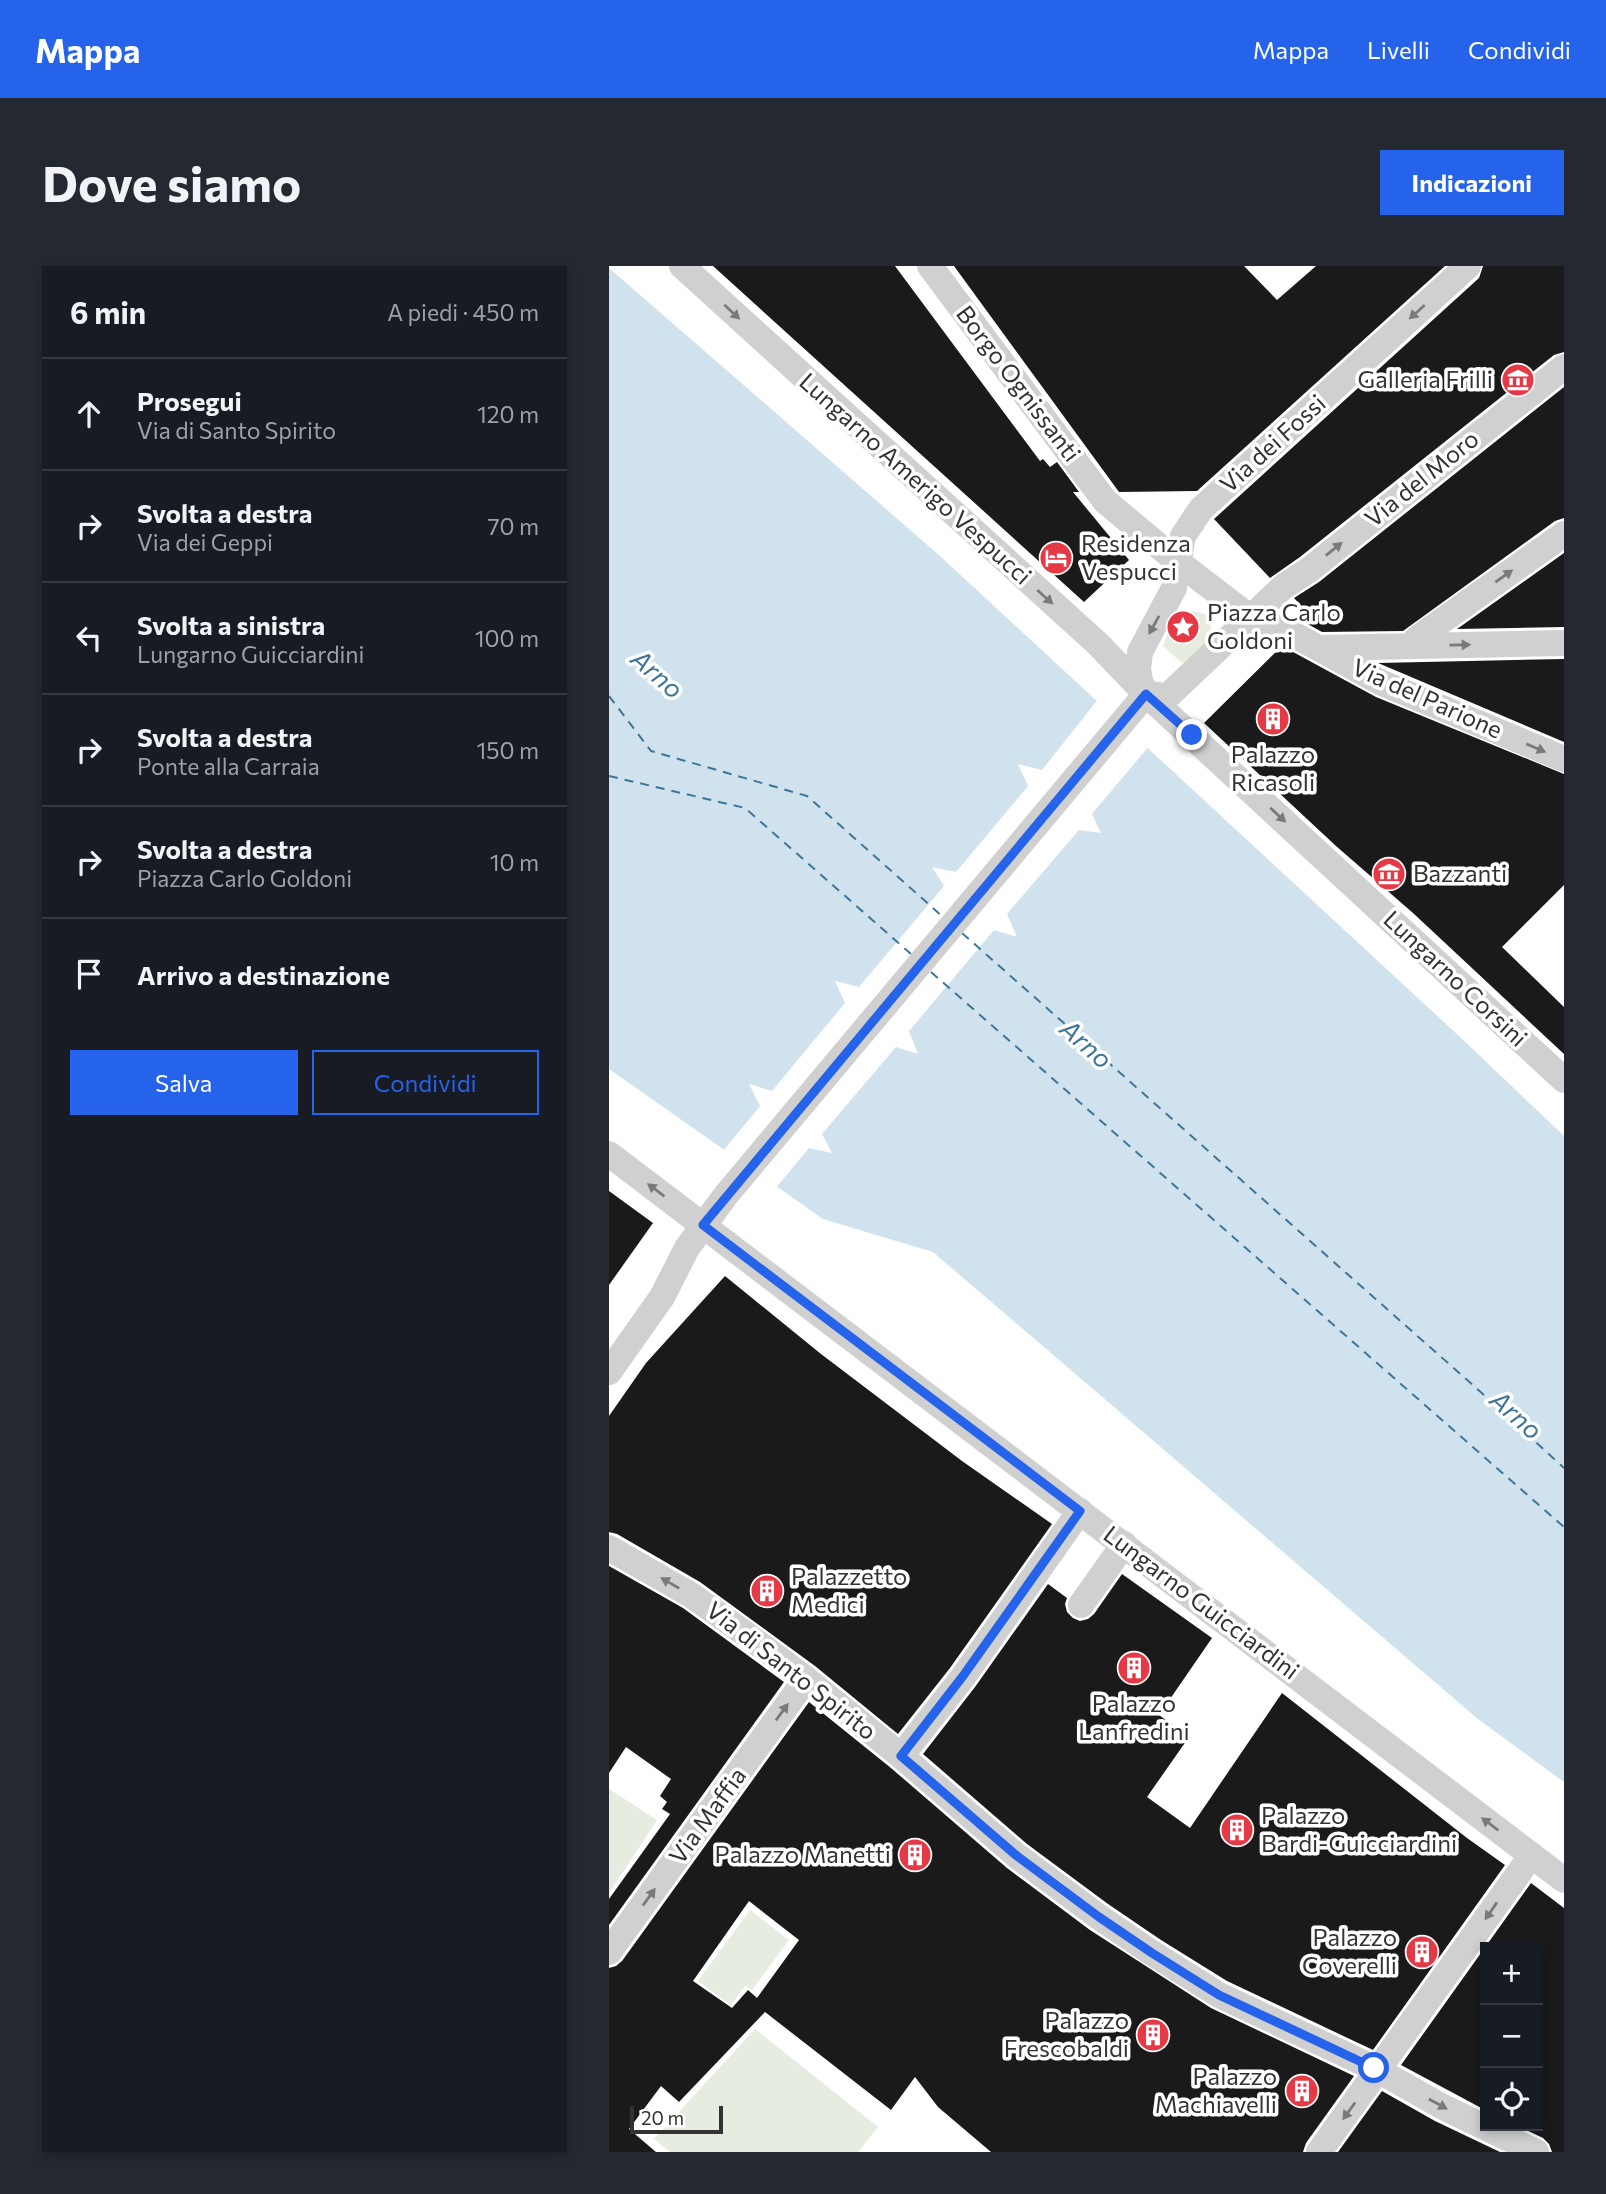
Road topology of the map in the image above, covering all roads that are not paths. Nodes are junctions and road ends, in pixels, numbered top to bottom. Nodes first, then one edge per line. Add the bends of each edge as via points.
1 (682, 266) edge
2 (930, 266) edge
3 (1468, 266) edge
4 (1564, 367) edge
5 (1564, 534) edge
6 (1178, 562) junction
7 (1251, 618) junction
8 (1564, 643) edge
9 (1410, 646) junction
10 (1318, 648) junction
11 (1146, 694) junction
12 (1564, 759) edge
13 (1564, 1080) edge
14 (609, 1154) edge
15 (703, 1225) junction
16 (609, 1372) edge
17 (1080, 1511) junction
18 (1124, 1544) junction
19 (609, 1548) edge
20 (1081, 1605) dead end
21 (806, 1679) junction
22 (901, 1756) junction
23 (1531, 1856) junction
24 (1564, 1880) edge
25 (609, 1952) edge
26 (1379, 2070) junction
27 (1319, 2152) edge
28 (1537, 2152) edge

1 -> 11 street, Lungarno Amerigo Vespucci via 1098,644
2 - 6 street, Borgo Ognissanti via 1105,502
3 -> 6 street, Via dei Fossi via 1202,509 1183,536
7 -> 4 street, Via del Moro
9 -> 5 street
6 - 7 street
6 -> 11 street via 1174,588 1140,652 1138,668
7 - 10 street, Via del Parione
7 - 11 street via 1171,693
9 -> 8 street
9 - 10 street
10 -> 12 street, Via del Parione via 1382,682
11 -> 13 street, Lungarno Corsini
11 - 15 street
15 -> 14 street, Lungarno Guicciardini
15 - 16 street
15 - 17 street, Lungarno Guicciardini
17 - 18 street, Lungarno Guicciardini
17 - 22 street
18 - 20 street
23 -> 18 street, Lungarno Guicciardini
21 -> 19 street, Via di Santo Spirito via 691,1595
21 - 22 street, Via di Santo Spirito
25 -> 21 street, Via Maffia
22 - 26 street, Via di Santo Spirito via 1017,1856 1152,1953 1219,1995
23 - 24 street, Lungarno Guicciardini
23 -> 26 street
26 -> 27 street
26 -> 28 street, Via di Santo Spirito

